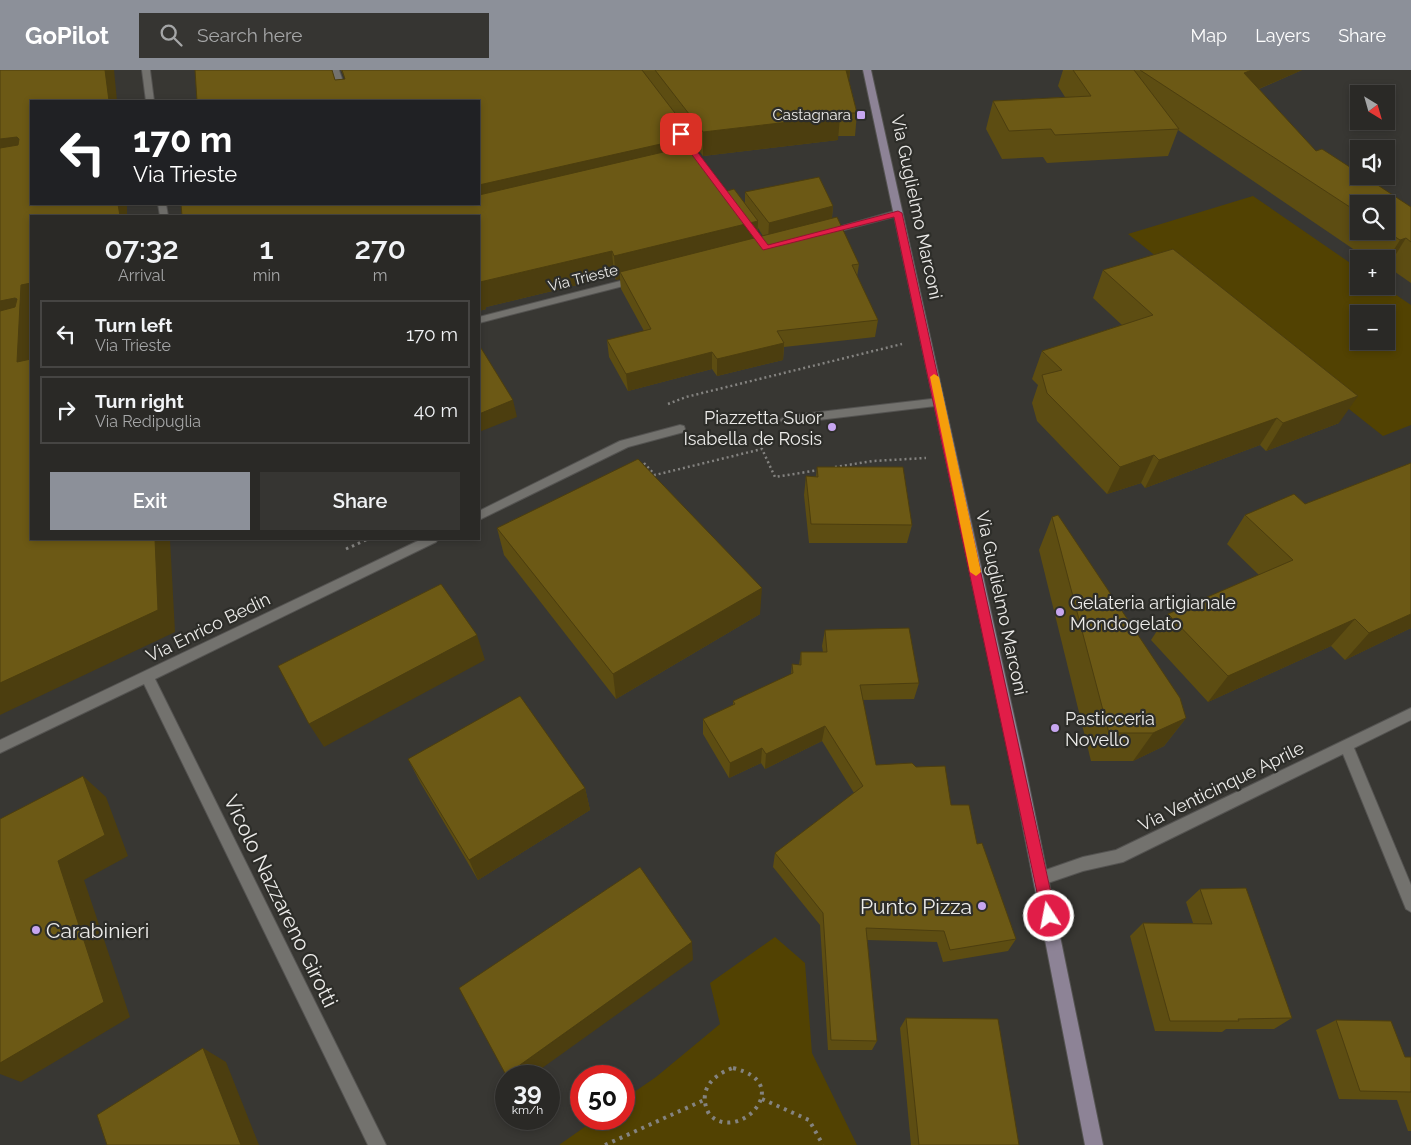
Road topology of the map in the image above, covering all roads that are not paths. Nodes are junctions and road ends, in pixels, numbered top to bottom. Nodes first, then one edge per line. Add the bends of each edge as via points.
1 (146, 70) edge
2 (335, 70) edge
3 (867, 70) edge
4 (349, 80) edge
5 (339, 82) junction
6 (150, 100) edge
7 (346, 100) edge
8 (898, 213) junction
9 (814, 235) edge
10 (642, 279) edge
11 (480, 320) edge
12 (940, 402) junction
13 (786, 420) dead end
14 (680, 429) dead end
15 (480, 516) edge
16 (430, 540) edge
17 (147, 676) junction
18 (1411, 714) edge
19 (1346, 745) junction
20 (0, 746) edge
21 (1042, 878) junction
22 (1411, 904) edge
23 (377, 1145) edge
24 (1094, 1145) edge

1 - 6 street
2 - 5 street
3 - 8 main road, Via Guglielmo Marconi
4 - 5 street
5 - 7 street
8 - 9 street
8 - 12 main road, Via Guglielmo Marconi
10 - 11 street, Via Trieste
12 - 13 street
12 - 21 main road, Via Guglielmo Marconi
14 - 15 street via 624,444
16 - 17 street, Via Enrico Bedin
17 - 20 street, Via Enrico Bedin
17 - 23 street, Vicolo Nazzareno Girotti
18 - 19 street, Via Venticinque Aprile
19 - 21 street, Via Venticinque Aprile via 1118,857 1083,864
19 - 22 street
21 - 24 main road, Via Guglielmo Marconi

